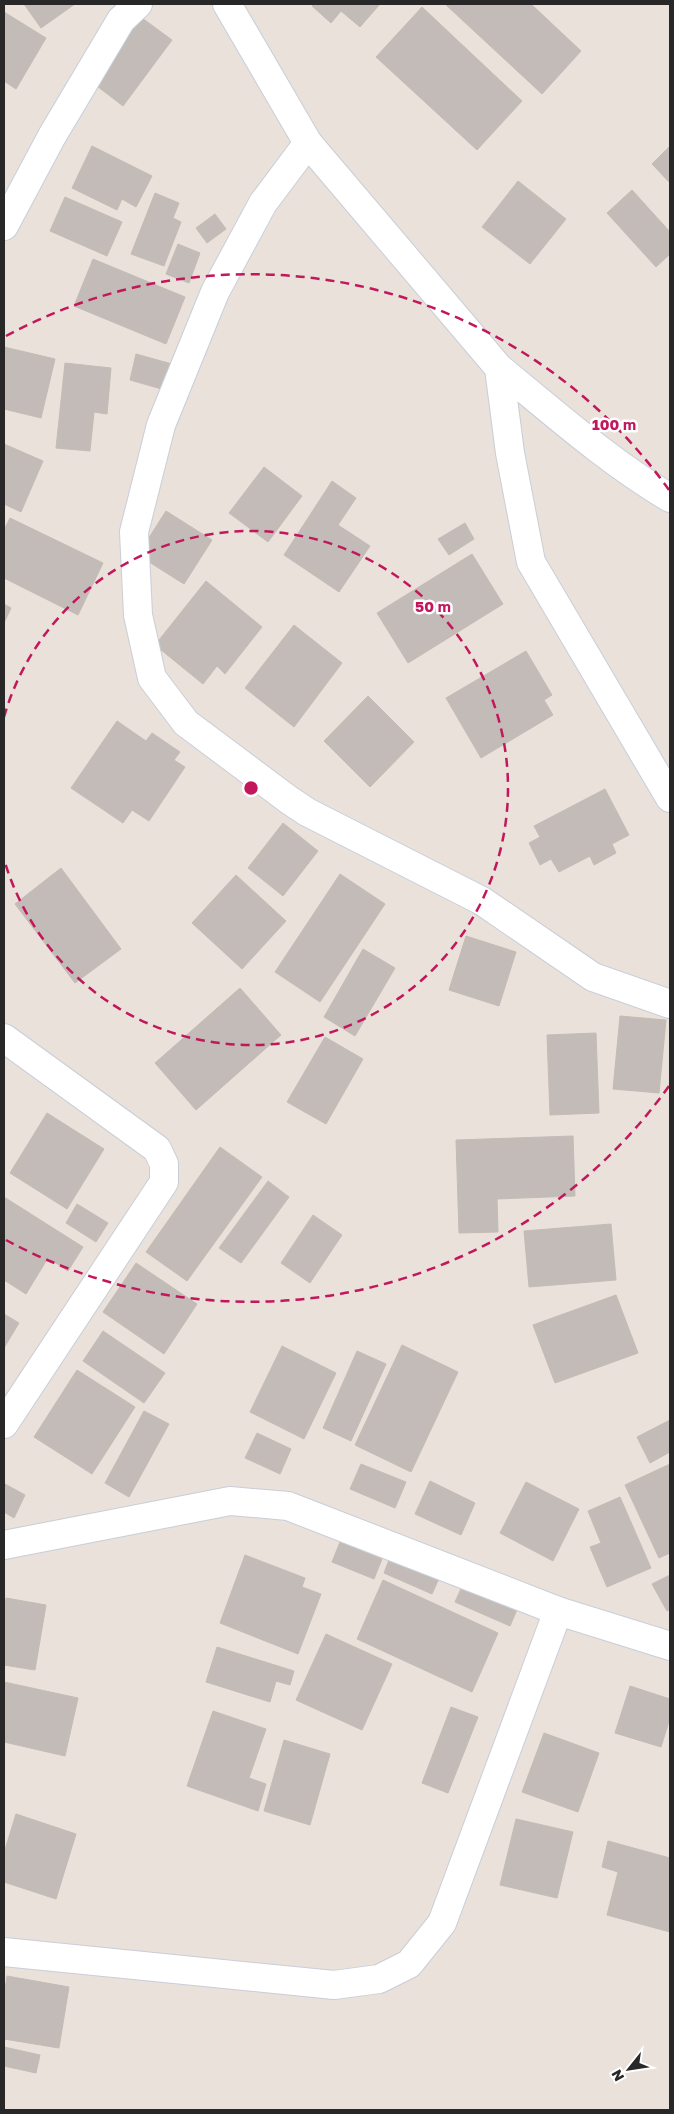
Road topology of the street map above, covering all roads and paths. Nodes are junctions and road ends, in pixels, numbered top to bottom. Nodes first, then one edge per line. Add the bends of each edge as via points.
1 (138, 4) edge
2 (227, 4) edge
3 (308, 143) junction
4 (4, 226) edge
5 (499, 368) junction
6 (670, 498) edge
7 (670, 798) edge
8 (670, 1004) edge
9 (4, 1038) edge
10 (4, 1424) edge
11 (4, 1545) edge
12 (558, 1612) junction
13 (670, 1646) edge
14 (4, 1952) edge

1 - 4 street via 121,20 52,136
2 - 3 street
3 - 5 street
3 - 8 street via 263,203 215,292 161,425 134,532 138,615 152,678 186,723 307,812 482,901 593,977
5 - 6 street via 571,428
5 - 7 street via 510,453 531,562
9 - 10 street via 157,1149 164,1164 164,1182
11 - 12 street via 230,1501 288,1506
12 - 13 street
12 - 14 street via 442,1923 409,1964 379,1979 334,1986

